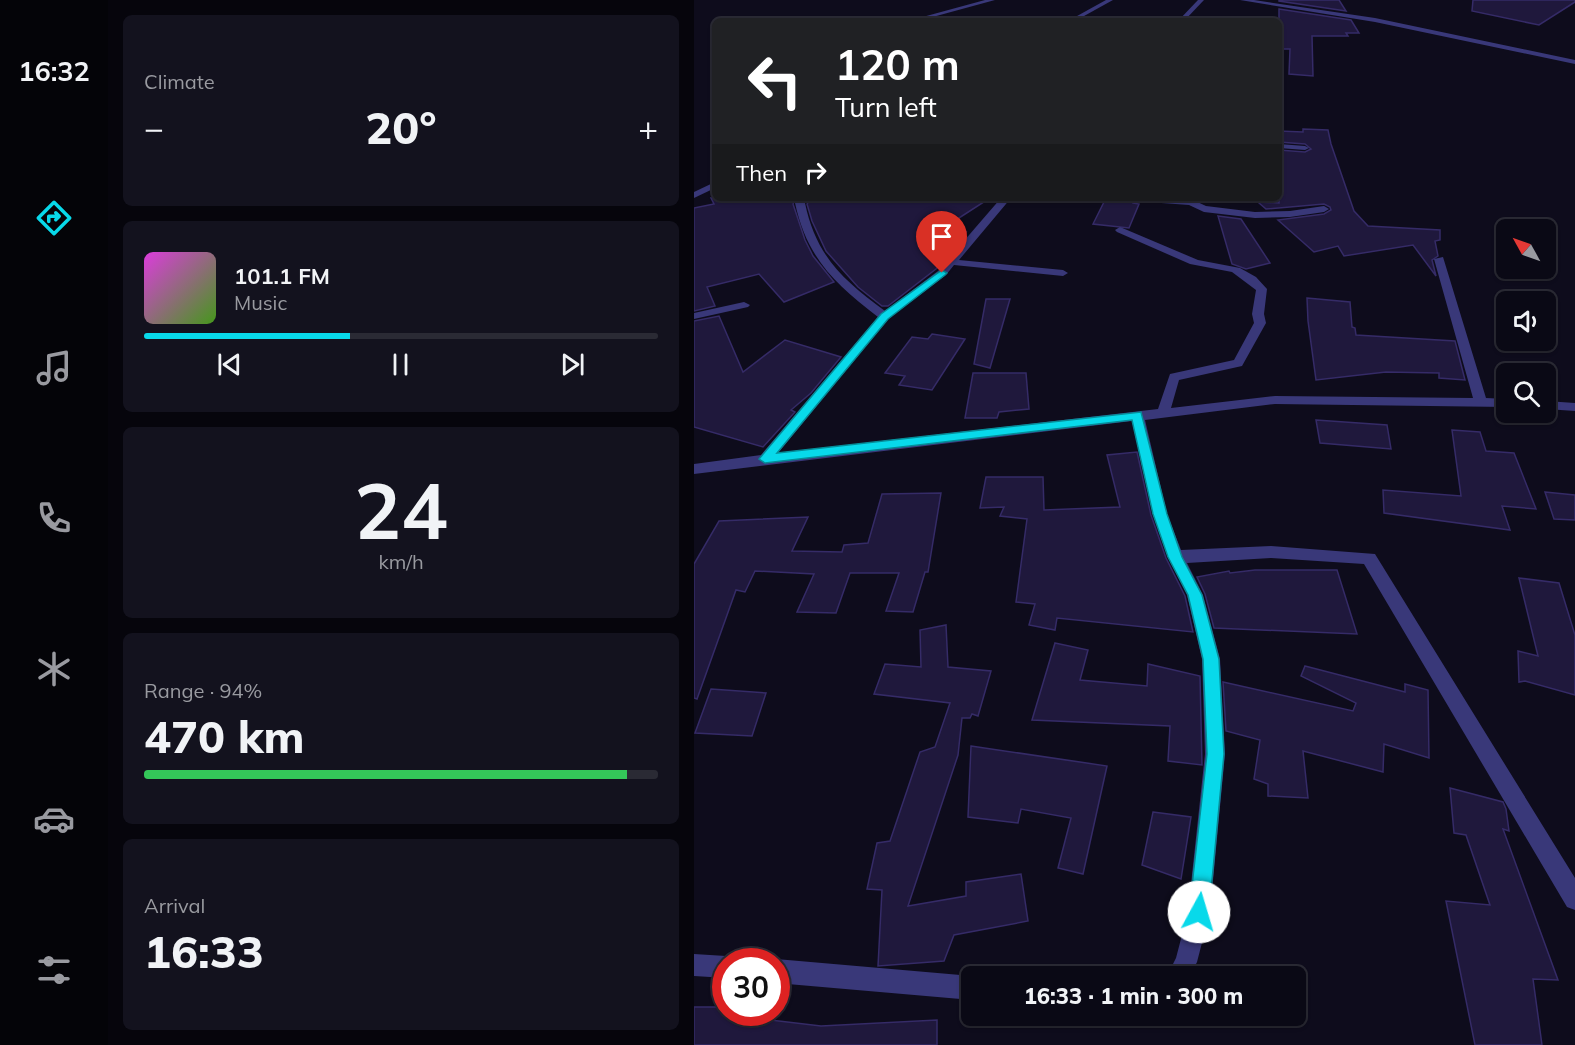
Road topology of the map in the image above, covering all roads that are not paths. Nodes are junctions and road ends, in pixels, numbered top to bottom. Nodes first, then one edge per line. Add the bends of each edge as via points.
1 (992, 0) edge
2 (1110, 0) edge
3 (1201, 0) edge
4 (1243, 0) edge
5 (923, 18) edge
6 (1077, 18) edge
7 (1184, 18) edge
8 (1574, 62) edge
9 (1282, 147) edge
10 (1304, 148) dead end
11 (712, 186) edge
12 (694, 195) edge
13 (802, 201) edge
14 (1003, 201) edge
15 (1177, 201) edge
16 (1324, 209) dead end
17 (1120, 230) dead end
18 (1439, 259) dead end
19 (952, 262) junction
20 (1063, 273) dead end
21 (744, 305) dead end
22 (694, 316) edge
23 (885, 316) junction
24 (1480, 401) junction
25 (1496, 402) edge
26 (1556, 406) edge
27 (1574, 407) edge
28 (1163, 412) junction
29 (1137, 415) junction
30 (765, 459) junction
31 (694, 469) edge
32 (1176, 557) junction
33 (1574, 899) edge
34 (694, 965) edge
35 (712, 966) edge
36 (1184, 966) edge
37 (790, 972) edge
38 (961, 987) edge

1 - 5 street
2 - 6 street
3 - 7 street
4 - 8 street via 1375,20
9 - 10 street
11 - 12 street
13 - 23 street via 803,222 821,261 852,292
14 - 19 street
15 - 16 street via 1191,202 1204,209 1255,215
17 - 28 street via 1196,263 1233,267 1249,274 1262,289 1258,314 1261,323 1238,363 1174,377
18 - 24 street
19 - 20 street
19 - 23 street
21 - 22 street
23 - 30 street
24 - 25 street
24 - 28 street via 1275,400
26 - 27 street
28 - 29 street
29 - 30 street
29 - 32 street via 1160,514
30 - 31 street
32 - 33 street via 1271,552 1369,558
32 - 36 street via 1195,595 1211,659 1215,754 1199,912
34 - 35 street
37 - 38 street

